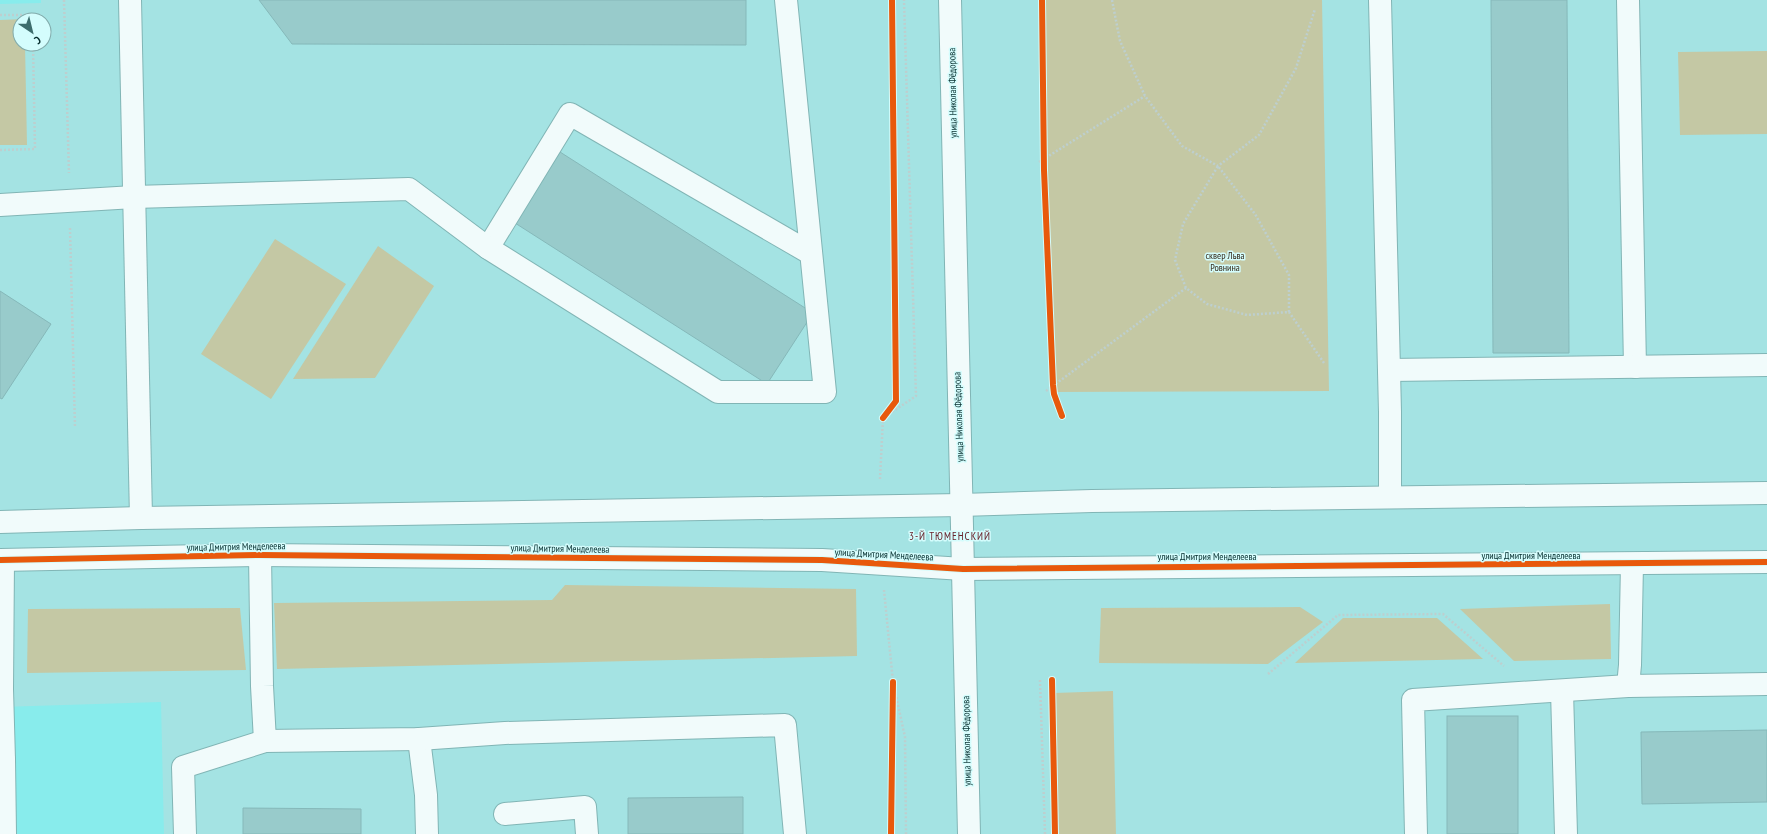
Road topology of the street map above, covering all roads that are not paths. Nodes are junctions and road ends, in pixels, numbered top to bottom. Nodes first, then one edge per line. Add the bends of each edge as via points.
1 (130, 0) edge
2 (786, 0) edge
3 (950, 0) edge
4 (1380, 0) edge
5 (1628, 0) edge
6 (134, 197) junction
7 (0, 205) edge
8 (488, 248) junction
9 (810, 253) junction
10 (1767, 365) edge
11 (1635, 367) junction
12 (1389, 370) junction
13 (1767, 493) edge
14 (1390, 497) junction
15 (961, 505) junction
16 (141, 518) junction
17 (0, 522) edge
18 (260, 555) junction
19 (1, 560) edge
20 (1767, 562) edge
21 (1632, 564) junction
22 (963, 569) junction
23 (1767, 684) edge
24 (1628, 686) junction
25 (1562, 691) junction
26 (419, 739) junction
27 (265, 741) junction
28 (2, 760) edge
29 (505, 814) dead end
30 (4, 834) edge
31 (185, 834) edge
32 (428, 834) edge
33 (586, 834) edge
34 (795, 834) edge
35 (969, 834) edge
36 (1416, 834) edge
37 (1566, 834) edge

1 - 6 street
2 - 9 street
3 - 15 street, улица Николая Фёдорова
4 - 12 street
5 - 11 street
6 - 7 street
6 - 8 street via 409,189
6 - 16 street
8 - 9 street via 570,114
8 - 9 street via 718,392 825,392
10 - 11 street
11 - 12 street
12 - 14 street
13 - 14 street
14 - 15 street
15 - 16 street
15 - 22 street, улица Николая Фёдорова
16 - 17 street
18 - 19 street, улица Дмитрия Менделеева
18 - 22 street, улица Дмитрия Менделеева via 822,560
18 - 27 street
19 - 28 street
20 - 21 street, улица Дмитрия Менделеева
21 - 22 street, улица Дмитрия Менделеева
21 - 24 street
22 - 35 street, улица Николая Фёдорова
23 - 24 street
24 - 25 street
25 - 36 street via 1413,700
25 - 37 street
26 - 27 street
26 - 32 street
26 - 34 street via 505,733 785,725
27 - 31 street via 183,767
28 - 30 street
29 - 33 street via 585,807

